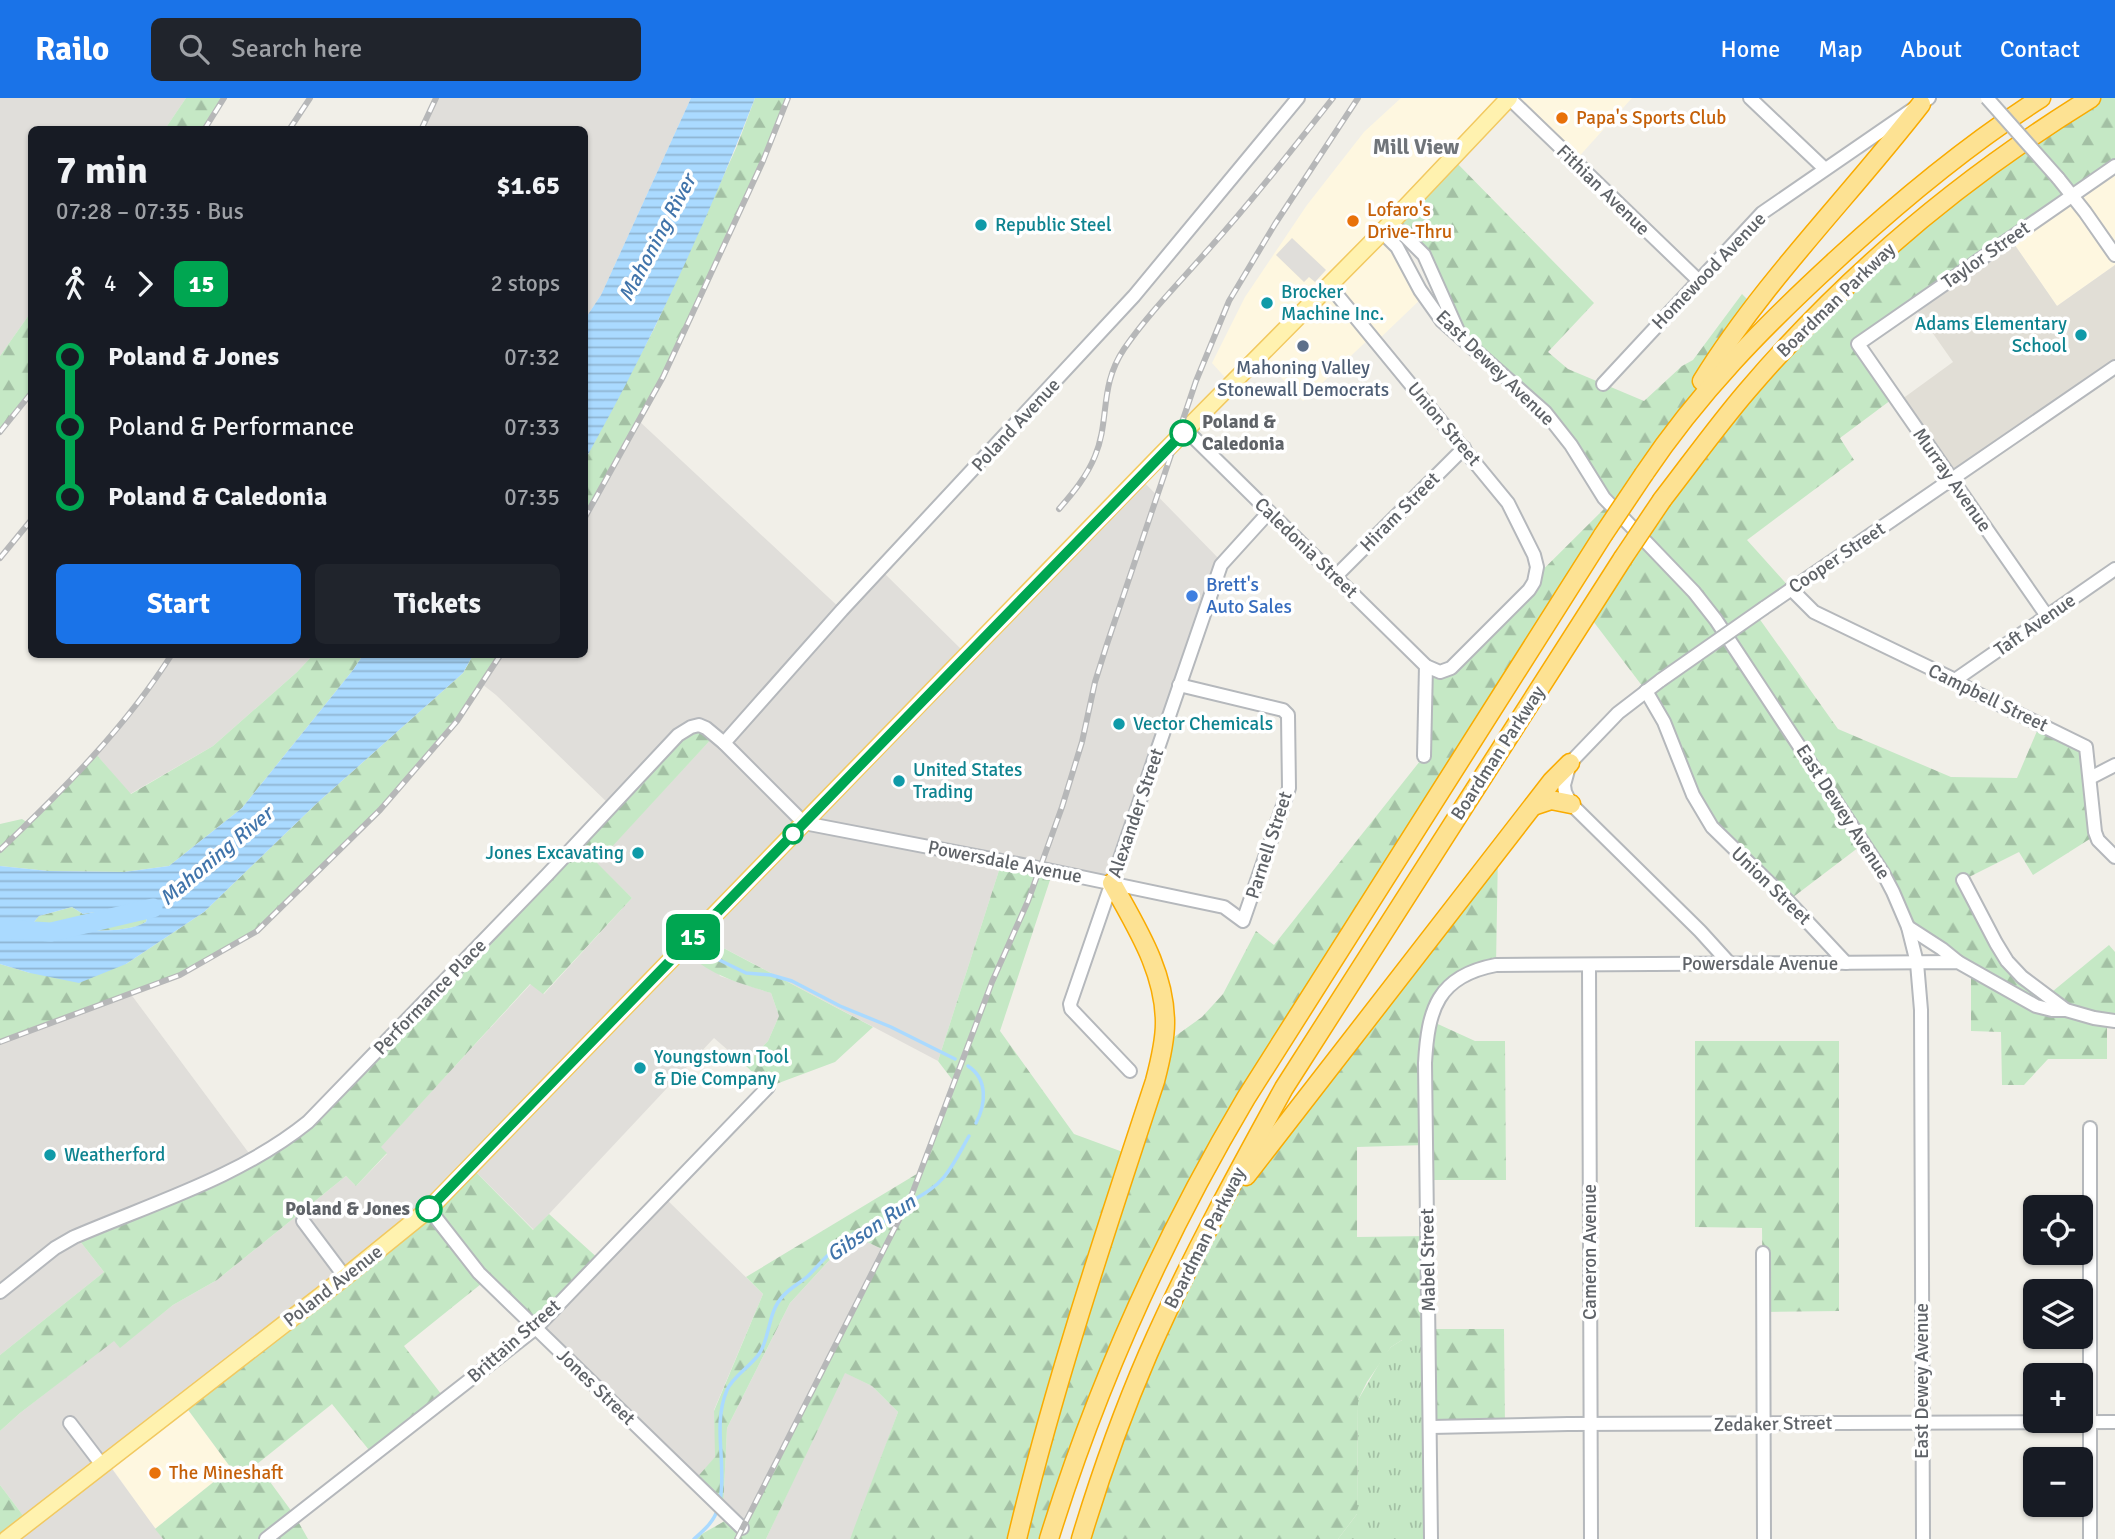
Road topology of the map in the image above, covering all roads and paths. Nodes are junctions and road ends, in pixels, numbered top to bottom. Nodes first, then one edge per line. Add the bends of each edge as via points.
1 (1298, 98) edge
2 (1509, 98) edge
3 (1751, 98) edge
4 (1987, 98) edge
5 (2041, 98) edge
6 (2091, 98) edge
7 (1925, 101) edge
8 (2115, 166) edge
9 (1825, 169) junction
10 (2072, 195) junction
11 (1387, 227) junction
12 (2115, 255) edge
13 (1698, 280) junction
14 (1329, 285) junction
15 (1461, 338) junction
16 (1858, 344) joint
17 (2115, 367) edge
18 (1603, 383) dead end
19 (1186, 430) junction
20 (1464, 448) junction
21 (1655, 457) junction
22 (1952, 479) junction
23 (1269, 512) junction
24 (2115, 569) edge
25 (1336, 576) junction
26 (1791, 589) junction
27 (2047, 616) junction
28 (1426, 666) junction
29 (1955, 680) junction
30 (1179, 685) junction
31 (1646, 691) junction
32 (724, 743) junction
33 (1424, 756) dead end
34 (1570, 763) junction
35 (2115, 765) edge
36 (2090, 778) junction
37 (1571, 804) junction
38 (1533, 806) junction
39 (804, 823) junction
40 (2115, 857) edge
41 (1963, 880) dead end
42 (1112, 883) junction
43 (1243, 921) joint
44 (1908, 927) junction
45 (1958, 962) junction
46 (1846, 963) junction
47 (1917, 963) junction
48 (1730, 964) junction
49 (1589, 965) junction
50 (1449, 987) joint
51 (2066, 1010) junction
52 (2115, 1021) edge
53 (1130, 1071) dead end
54 (768, 1087) dead end
55 (2090, 1128) dead end
56 (429, 1209) junction
57 (303, 1221) dead end
58 (1203, 1240) junction
59 (1763, 1253) dead end
60 (345, 1276) junction
61 (0, 1292) edge
62 (536, 1328) junction
63 (2091, 1363) edge
64 (2023, 1422) edge
65 (2093, 1422) edge
66 (2115, 1422) edge
67 (69, 1423) dead end
68 (1922, 1423) junction
69 (1763, 1424) junction
70 (1591, 1425) junction
71 (1431, 1427) junction
72 (2091, 1433) edge
73 (102, 1465) junction
74 (742, 1528) dead end
75 (7, 1539) edge
76 (266, 1539) edge
77 (1017, 1539) edge
78 (1049, 1539) edge
79 (1081, 1539) edge
80 (1431, 1539) edge
81 (1591, 1539) edge
82 (1764, 1539) edge
83 (1923, 1539) edge
84 (2090, 1539) edge

1 - 32 street, Poland Avenue via 1134,296
2 - 11 main road, Poland Avenue
2 - 13 street, Fithian Avenue
3 - 9 street
4 - 10 street, bridge
5 - 21 highway, Boardman Parkway via 1915,191 1815,279 1717,377
6 - 58 highway, Boardman Parkway, bridge via 1968,182 1854,280 1749,389 1661,500 1284,1088
7 - 9 street, Homewood Avenue
7 - 21 highway via 1777,277 1714,363
8 - 10 street, Taylor Street
9 - 13 street, Homewood Avenue via 1762,213
10 - 12 street
10 - 16 street, Taylor Street
11 - 14 main road, Poland Avenue
11 - 15 street, East Dewey Avenue via 1420,290
11 - 15 street via 1424,255
13 - 18 street, Homewood Avenue
14 - 19 main road, Poland Avenue
14 - 20 street, Union Street
15 - 44 street, East Dewey Avenue via 1545,412 1604,498 1716,620 1883,873
16 - 22 street, Murray Avenue
17 - 22 street, Cooper Street
19 - 23 street, Caledonia Street
19 - 39 main road, Poland Avenue
20 - 25 street, Hiram Street
20 - 28 street, Union Street via 1512,507 1534,555 1537,574 1529,590 1451,668 1440,672
21 - 78 highway, Boardman Parkway, bridge via 1246,1098 1193,1191 1105,1377
22 - 26 street, Cooper Street
22 - 27 street, Murray Avenue
23 - 25 street, Caledonia Street
23 - 30 street, Alexander Street via 1221,565
24 - 27 street, Taft Avenue
25 - 28 street, Caledonia Street
26 - 29 street, Campbell Street via 1814,612
26 - 31 street, Cooper Street, bridge
27 - 29 street, Taft Avenue
28 - 33 street
29 - 36 street, Campbell Street via 2086,747
30 - 42 street, Alexander Street
30 - 43 street, Parnell Street via 1288,715 1289,788
31 - 34 street, Cooper Street
31 - 46 street, Union Street via 1664,722 1693,795 1713,827
32 - 39 street, Performance Place
32 - 61 street, Performance Place via 699,725 678,735 325,1106 292,1134 233,1170 74,1237
34 - 37 street via 1564,785
34 - 38 highway
35 - 36 street
36 - 40 street, Campbell Street via 2095,832
37 - 38 highway via 1551,800
37 - 48 street
38 - 58 highway via 1247,1174
39 - 42 street, Powersdale Avenue
39 - 56 main road, Poland Avenue
41 - 51 street via 2007,961
42 - 43 street, Powersdale Avenue via 1224,907
42 - 53 street, Alexander Street via 1070,1007
42 - 77 highway via 1158,975 1165,1024 1162,1052 1068,1348
44 - 45 street
44 - 47 street, East Dewey Avenue
45 - 47 street, Powersdale Avenue
45 - 51 street via 2036,1006
46 - 47 street, Powersdale Avenue
46 - 48 street, Powersdale Avenue
47 - 68 street, East Dewey Avenue
48 - 49 street, Powersdale Avenue
49 - 50 street, Powersdale Avenue via 1496,965
49 - 70 street, Cameron Avenue
50 - 71 street, Mabel Street via 1429,1020 1425,1063
51 - 52 street
54 - 62 street, Brittain Street
55 - 63 street
56 - 60 main road, Poland Avenue
56 - 62 street, Jones Street via 479,1273
57 - 60 street
58 - 79 highway, Boardman Parkway via 1147,1355
59 - 69 street
60 - 73 main road, Poland Avenue
62 - 74 street, Jones Street
62 - 76 street, Brittain Street
64 - 68 street, Zedaker Street
65 - 66 street, Zedaker Street
67 - 73 street
68 - 69 street, Zedaker Street
68 - 83 street, East Dewey Avenue
69 - 70 street, Zedaker Street
69 - 82 street
70 - 71 street, Zedaker Street
70 - 81 street, Cameron Avenue
71 - 80 street, Mabel Street
72 - 84 street
73 - 75 main road, Poland Avenue

